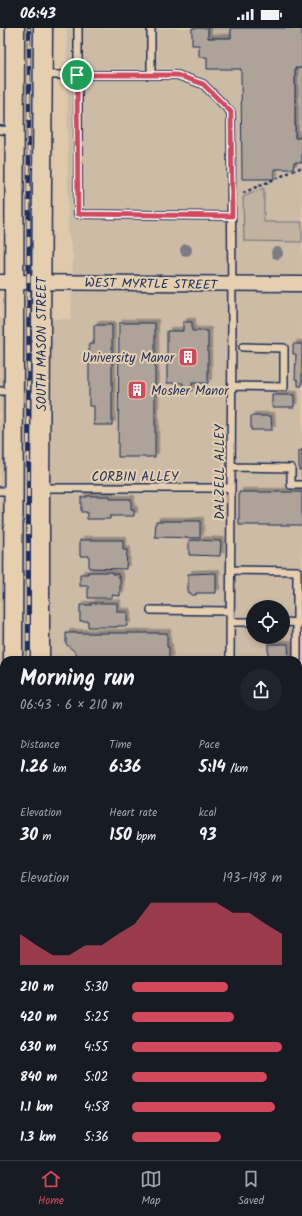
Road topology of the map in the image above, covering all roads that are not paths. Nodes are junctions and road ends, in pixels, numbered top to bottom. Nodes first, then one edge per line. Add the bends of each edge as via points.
1 (15, 28) edge
2 (43, 28) edge
3 (78, 28) edge
4 (151, 28) edge
5 (42, 75) junction
6 (77, 75) junction
7 (151, 75) junction
8 (8, 130) edge
9 (232, 216) junction
10 (8, 282) edge
11 (41, 282) junction
12 (232, 284) junction
13 (302, 284) edge
14 (243, 348) dead end
15 (232, 386) junction
16 (7, 391) edge
17 (231, 467) junction
18 (302, 485) edge
19 (40, 488) junction
20 (231, 488) junction
21 (7, 491) edge
22 (231, 570) junction
23 (151, 610) dead end
24 (230, 611) junction
25 (230, 622) junction
26 (246, 622) edge
27 (290, 622) edge
28 (300, 623) edge
29 (12, 656) edge
30 (40, 656) edge
31 (230, 656) edge
32 (297, 656) edge

1 - 8 street, SOUTH MASON STREET
2 - 5 street, SOUTH MASON STREET
3 - 6 lane
4 - 7 lane
5 - 6 lane, DALZELL ALLEY
5 - 11 street, SOUTH MASON STREET
6 - 7 lane, DALZELL ALLEY
6 - 9 lane via 78,214
7 - 9 lane, DALZELL ALLEY via 177,75 203,84 231,112
8 - 10 street, SOUTH MASON STREET
9 - 12 lane, DALZELL ALLEY
10 - 11 street, WEST MYRTLE STREET
10 - 16 street, SOUTH MASON STREET
11 - 12 street, WEST MYRTLE STREET
11 - 19 street, SOUTH MASON STREET
12 - 13 street, WEST MYRTLE STREET
12 - 15 lane, DALZELL ALLEY
14 - 15 lane via 284,348 284,387
15 - 17 lane, DALZELL ALLEY
16 - 21 street, SOUTH MASON STREET
17 - 18 lane via 290,468 291,485
17 - 20 lane, DALZELL ALLEY
19 - 20 lane, CORBIN ALLEY
19 - 30 street, SOUTH MASON STREET
20 - 22 lane, DALZELL ALLEY
21 - 29 street, SOUTH MASON STREET
22 - 24 lane, DALZELL ALLEY
22 - 28 lane via 297,571
23 - 24 lane
24 - 25 lane, DALZELL ALLEY
25 - 26 lane
25 - 31 lane, DALZELL ALLEY
27 - 28 lane
28 - 32 lane

